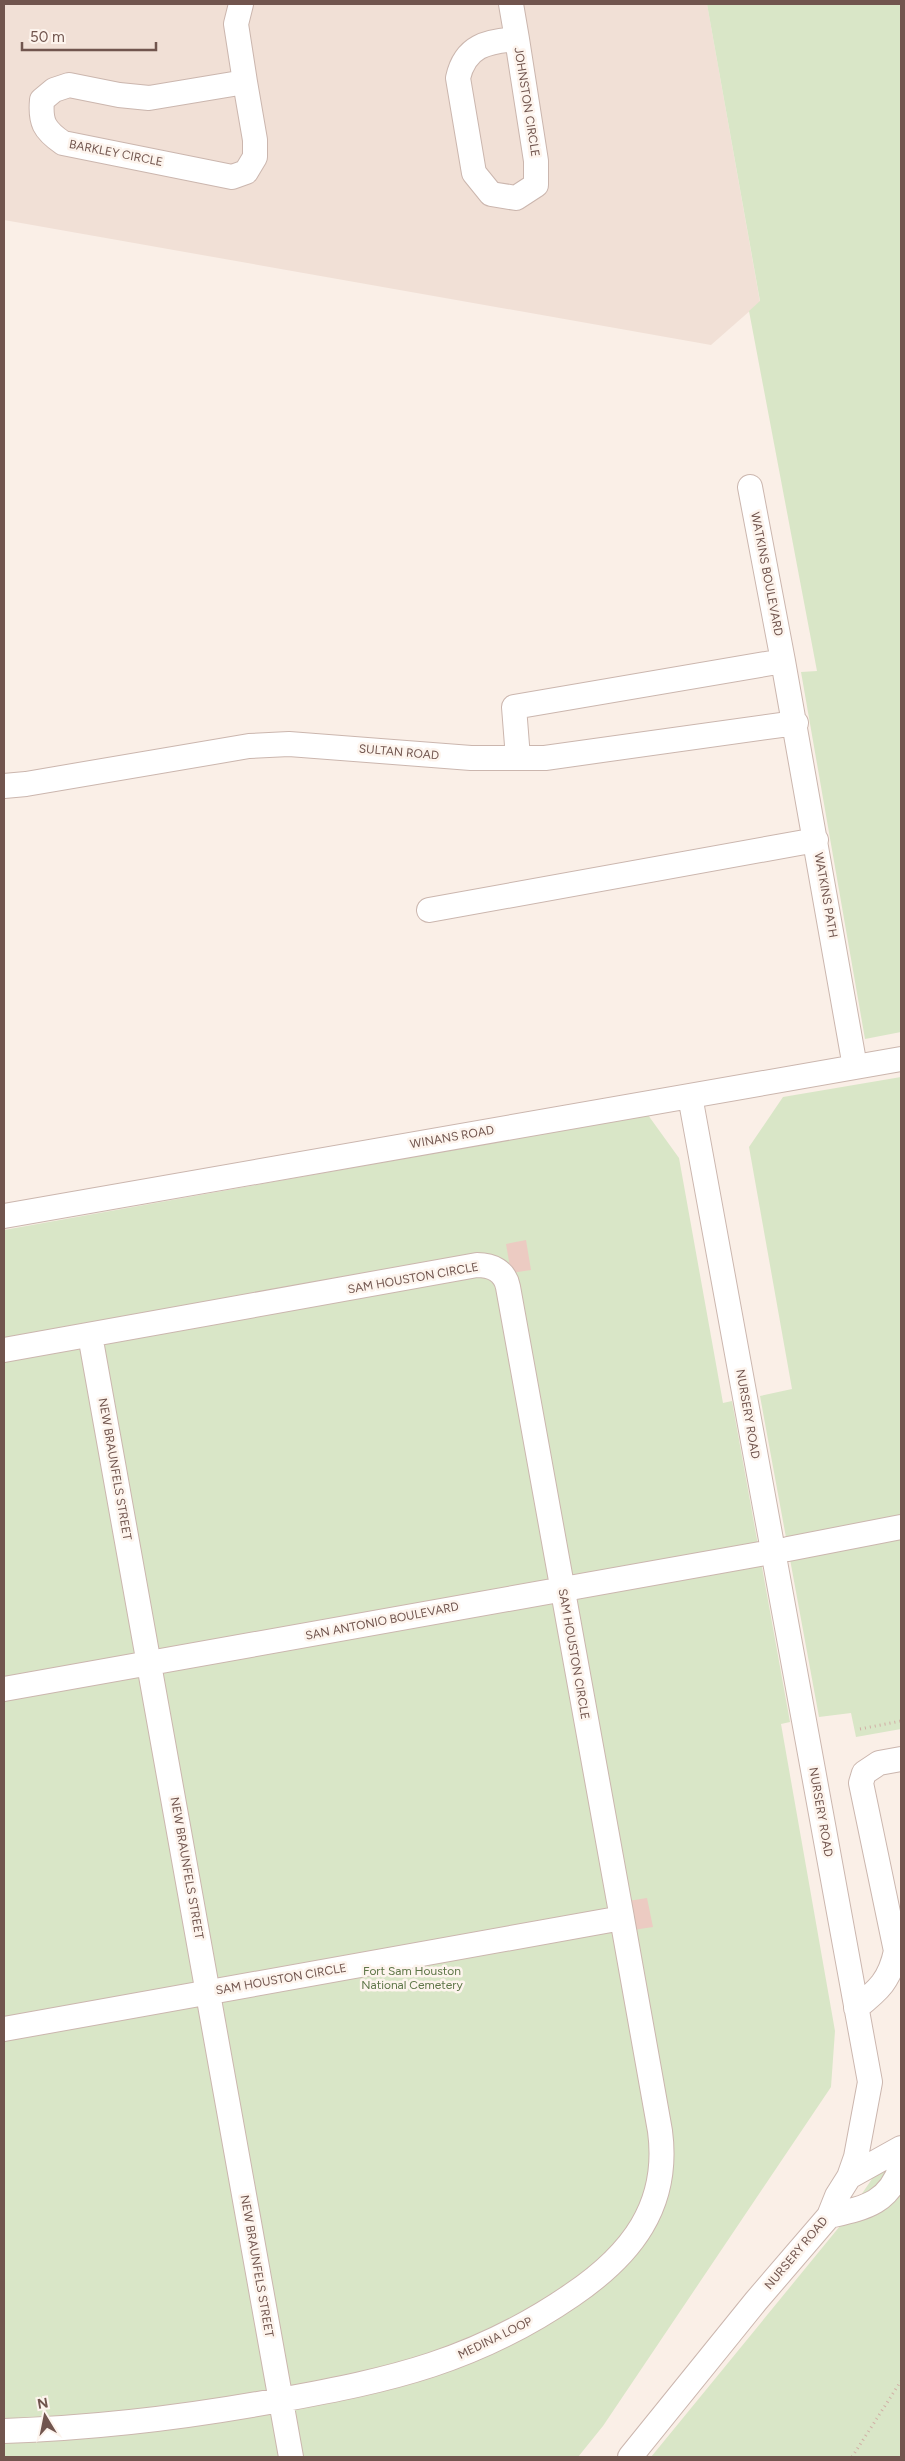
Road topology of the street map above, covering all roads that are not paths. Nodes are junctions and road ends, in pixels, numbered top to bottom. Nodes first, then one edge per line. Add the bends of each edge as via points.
1 (241, 4) edge
2 (512, 4) edge
3 (517, 39) junction
4 (245, 82) junction
5 (750, 487) dead end
6 (784, 662) junction
7 (796, 723) junction
8 (518, 758) junction
9 (4, 786) edge
10 (816, 840) junction
11 (430, 910) dead end
12 (901, 1059) edge
13 (856, 1067) junction
14 (690, 1096) junction
15 (4, 1216) edge
16 (90, 1335) junction
17 (4, 1350) edge
18 (901, 1527) edge
19 (788, 1549) dead end
20 (760, 1554) dead end
21 (562, 1588) junction
22 (150, 1664) junction
23 (4, 1689) edge
24 (901, 1758) edge
25 (622, 1918) junction
26 (209, 1992) junction
27 (856, 2008) junction
28 (4, 2028) edge
29 (901, 2148) edge
30 (901, 2166) edge
31 (849, 2177) junction
32 (829, 2216) junction
33 (281, 2400) junction
34 (4, 2431) edge
35 (291, 2457) edge
36 (630, 2457) edge

1 - 4 street, BARKLEY CIRCLE via 236,24
2 - 3 street, JOHNSTON CIRCLE
3 - 3 street, JOHNSTON CIRCLE via 536,161 536,185 516,198 491,194 474,173 458,78 461,66 476,47
4 - 4 street, BARKLEY CIRCLE via 255,156 246,172 232,177 63,144 51,136 40,119 42,100 69,84 149,98
5 - 6 street, WATKINS BOULEVARD
6 - 7 street, WATKINS BOULEVARD
6 - 8 street via 514,707
7 - 8 street, SULTAN ROAD via 563,756
7 - 10 street, WATKINS PATH
8 - 9 street, SULTAN ROAD via 471,758 289,744 249,746
10 - 11 street
10 - 13 street, WATKINS PATH
12 - 13 street, WINANS ROAD
13 - 14 street, WINANS ROAD
14 - 15 street, WINANS ROAD
14 - 27 street, NURSERY ROAD
16 - 17 street, SAM HOUSTON CIRCLE
16 - 21 street, SAM HOUSTON CIRCLE via 476,1266 497,1269 508,1287
16 - 22 street, NEW BRAUNFELS STREET
18 - 19 street
20 - 21 street, SAN ANTONIO BOULEVARD
21 - 22 street, SAN ANTONIO BOULEVARD
21 - 25 street, SAM HOUSTON CIRCLE
22 - 23 street, SAN ANTONIO BOULEVARD
22 - 26 street, NEW BRAUNFELS STREET
24 - 27 street via 879,1763 864,1773 861,1783 896,1951 892,1968 880,1989
25 - 26 street, SAM HOUSTON CIRCLE
25 - 33 street, MEDINA LOOP via 662,2147 656,2195 641,2230 629,2247 595,2278 552,2309 493,2341 406,2374
26 - 28 street, SAM HOUSTON CIRCLE
26 - 33 street, NEW BRAUNFELS STREET
27 - 31 street, NURSERY ROAD via 870,2082 862,2130
29 - 31 street
30 - 32 street via 892,2188 876,2202
31 - 32 street, NURSERY ROAD
32 - 36 street, NURSERY ROAD
33 - 34 street, MEDINA LOOP via 182,2417
33 - 35 street, NEW BRAUNFELS STREET

